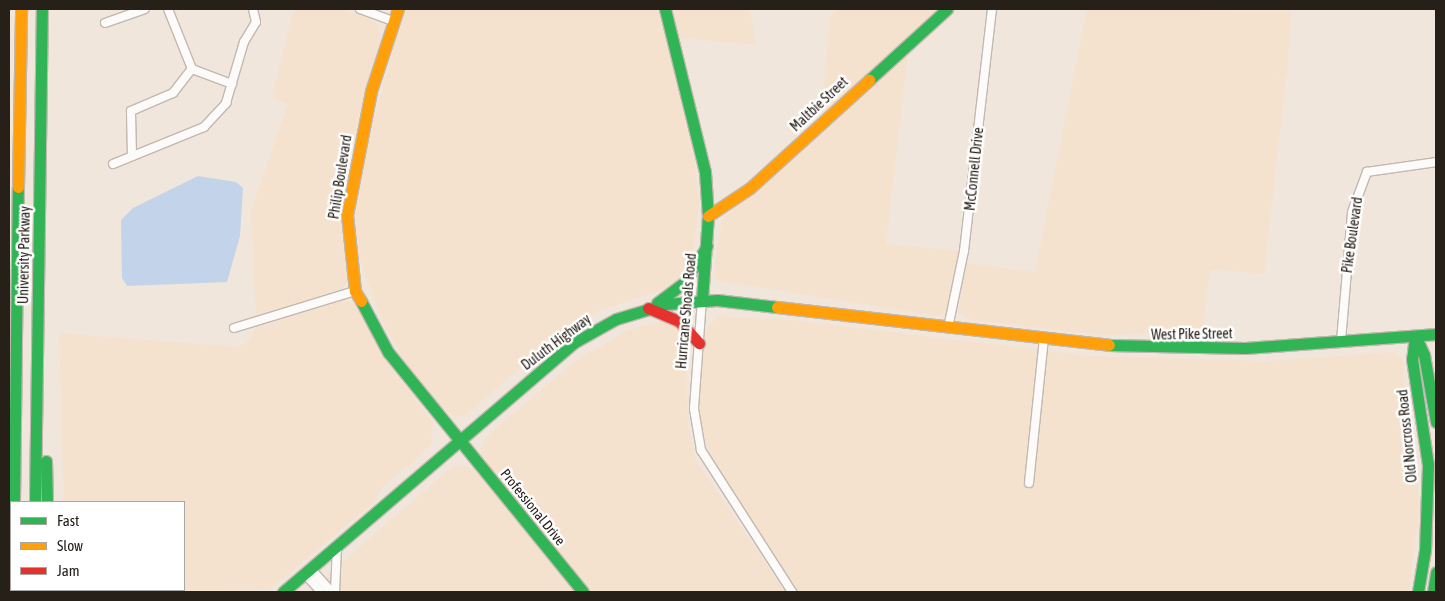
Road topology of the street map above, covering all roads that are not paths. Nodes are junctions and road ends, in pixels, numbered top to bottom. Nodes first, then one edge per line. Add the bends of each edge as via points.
1 (21, 9) edge
2 (42, 9) edge
3 (145, 9) edge
4 (168, 9) edge
5 (253, 9) edge
6 (360, 9) edge
7 (398, 9) edge
8 (666, 9) edge
9 (947, 9) edge
10 (992, 9) edge
11 (393, 21) junction
12 (105, 23) dead end
13 (192, 69) junction
14 (232, 84) junction
15 (132, 156) junction
16 (1436, 162) edge
17 (113, 164) dead end
18 (708, 216) junction
19 (707, 246) junction
20 (355, 291) junction
21 (702, 299) junction
22 (648, 308) junction
23 (234, 328) dead end
24 (948, 328) junction
25 (1436, 334) edge
26 (1415, 336) junction
27 (38, 337) junction
28 (1044, 338) junction
29 (1341, 341) junction
30 (699, 343) junction
31 (16, 414) junction
32 (1436, 422) edge
33 (460, 440) junction
34 (9, 456) edge
35 (1029, 484) dead end
36 (14, 501) edge
37 (35, 501) edge
38 (47, 501) edge
39 (337, 546) junction
40 (308, 571) junction
41 (1436, 572) edge
42 (283, 592) edge
43 (321, 592) edge
44 (333, 592) edge
45 (583, 592) edge
46 (792, 592) edge
47 (1418, 592) edge
48 (1433, 592) edge

1 - 31 main road, University Parkway
2 - 27 main road, University Parkway
3 - 12 street
4 - 13 street
5 - 14 street via 256,22 244,42
6 - 11 street
7 - 11 main road, Philip Boulevard
8 - 18 main road, Hurricane Shoals Road via 700,146
9 - 18 main road, Maltbie Street via 750,188
10 - 24 street, McConnell Drive via 964,251
11 - 20 main road, Philip Boulevard via 371,91 347,215
13 - 14 street
13 - 15 street via 173,93 131,111
14 - 15 street via 226,103 204,127
15 - 17 street
16 - 29 street, Pike Boulevard via 1367,172 1352,212
18 - 19 main road, Hurricane Shoals Road
19 - 21 main road, Hurricane Shoals Road
19 - 22 main road via 685,282
20 - 23 street
20 - 33 main road, Philip Boulevard via 388,352
21 - 22 main road, Duluth Highway
21 - 24 main road, Duluth Highway
21 - 30 street, Hurricane Shoals Road
22 - 30 main road via 679,321
22 - 33 main road, Duluth Highway via 580,339
24 - 28 main road, West Pike Street
25 - 26 main road, West Pike Street
26 - 29 main road, West Pike Street
26 - 32 main road, Old Norcross Road via 1424,355
26 - 47 main road, Old Norcross Road via 1412,359 1428,474 1425,550
27 - 37 main road, University Parkway
27 - 38 main road via 46,393
28 - 29 main road, West Pike Street via 1167,350
28 - 35 street
30 - 46 street, Hurricane Shoals Road via 694,409 701,450
31 - 34 main road
31 - 36 main road, University Parkway
33 - 39 main road, Duluth Highway
33 - 45 main road, Professional Drive
39 - 40 main road, Duluth Highway
39 - 44 street
40 - 42 main road, Duluth Highway
40 - 43 street
40 - 44 street
41 - 48 main road

